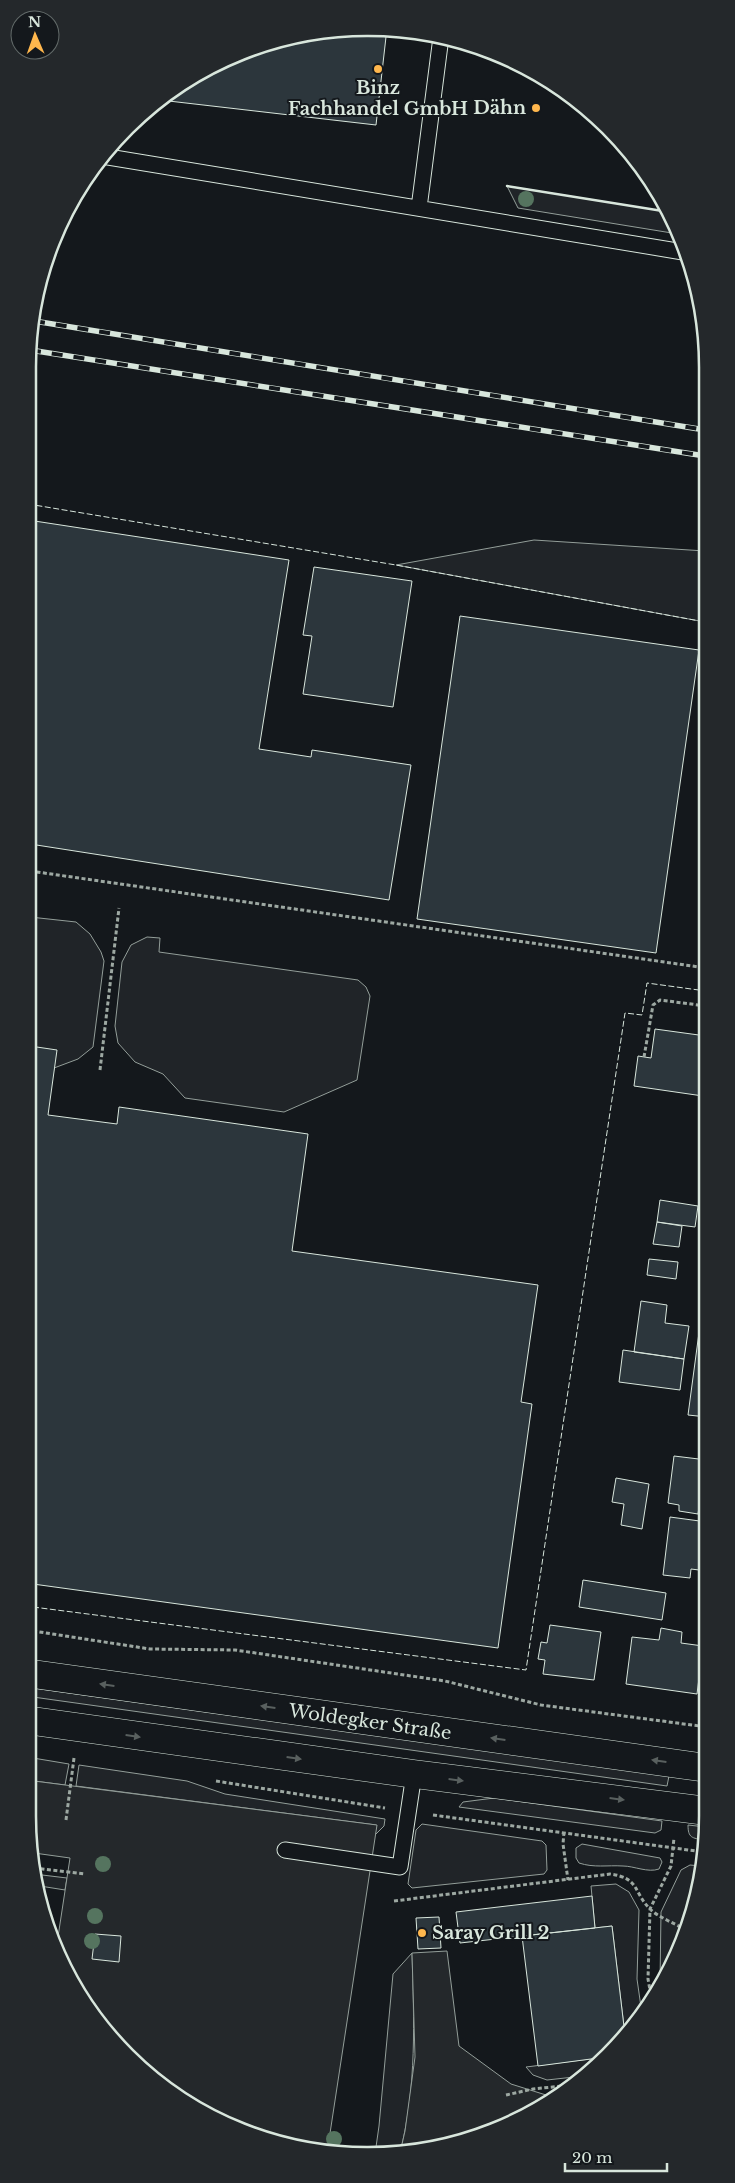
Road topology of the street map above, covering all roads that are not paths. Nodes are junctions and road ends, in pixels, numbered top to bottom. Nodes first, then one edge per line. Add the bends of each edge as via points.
1 (440, 45) edge
2 (111, 158) edge
3 (418, 208) junction
4 (678, 251) edge
5 (36, 1674) edge
6 (36, 1721) edge
7 (699, 1767) edge
8 (414, 1774) junction
9 (699, 1810) edge
10 (285, 1850) dead end

1 - 3 lane
2 - 3 lane
3 - 4 lane
7 -> 5 main road, Woldegker Straße
6 -> 8 main road
8 -> 9 main road
8 - 10 lane via 400,1867

